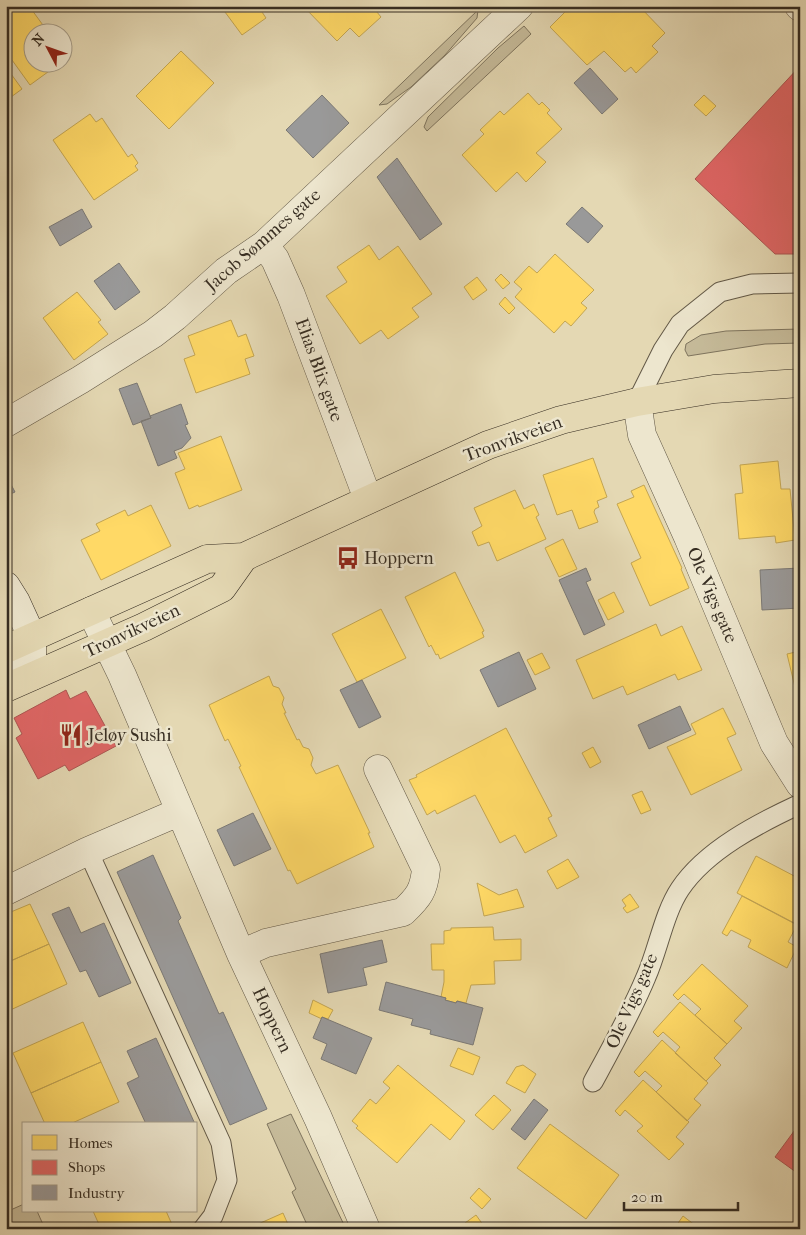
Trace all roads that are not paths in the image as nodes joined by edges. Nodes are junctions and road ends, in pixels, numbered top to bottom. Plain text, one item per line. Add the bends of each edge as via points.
1 (519, 6) edge
2 (264, 245) junction
3 (800, 283) edge
4 (800, 383) edge
5 (637, 402) junction
6 (6, 423) edge
7 (368, 499) junction
8 (244, 557) junction
9 (6, 586) edge
10 (90, 611) junction
11 (32, 637) junction
12 (108, 643) junction
13 (6, 649) edge
14 (6, 663) edge
15 (32, 676) junction
16 (6, 688) edge
17 (378, 769) dead end
18 (800, 784) edge
19 (800, 804) edge
20 (179, 812) junction
21 (88, 851) junction
22 (6, 891) edge
23 (241, 954) junction
24 (593, 1082) dead end
25 (203, 1229) edge
26 (366, 1229) edge

1 - 2 street, Jacob Sømmes gate
2 - 6 street, Jacob Sømmes gate via 226,271 152,334
2 - 7 street, Elias Blix gate via 275,259 291,295
3 - 5 lane via 752,284 720,292 680,324
4 - 5 main road, Tronvikveien via 714,388
5 - 7 main road, Tronvikveien via 561,420 488,445
5 - 18 street, Ole Vigs gate via 642,435 774,743
7 - 8 main road, Tronvikveien
8 - 10 main road, Tronvikveien via 207,559
8 - 12 main road, Tronvikveien via 222,588
9 - 11 street
10 - 11 main road, Tronvikveien
10 - 12 street, Hoppern
11 - 13 main road, Tronvikveien
11 - 15 street
12 - 15 main road, Tronvikveien
12 - 20 street, Hoppern
14 - 15 street
15 - 16 main road, Tronvikveien
17 - 23 street via 426,869 418,898 403,912 266,943
19 - 24 lane, Ole Vigs gate via 732,840 679,890 647,975
20 - 21 street
20 - 23 street, Hoppern
21 - 22 street
21 - 25 lane via 221,1143 227,1180 213,1216
23 - 26 street, Hoppern

